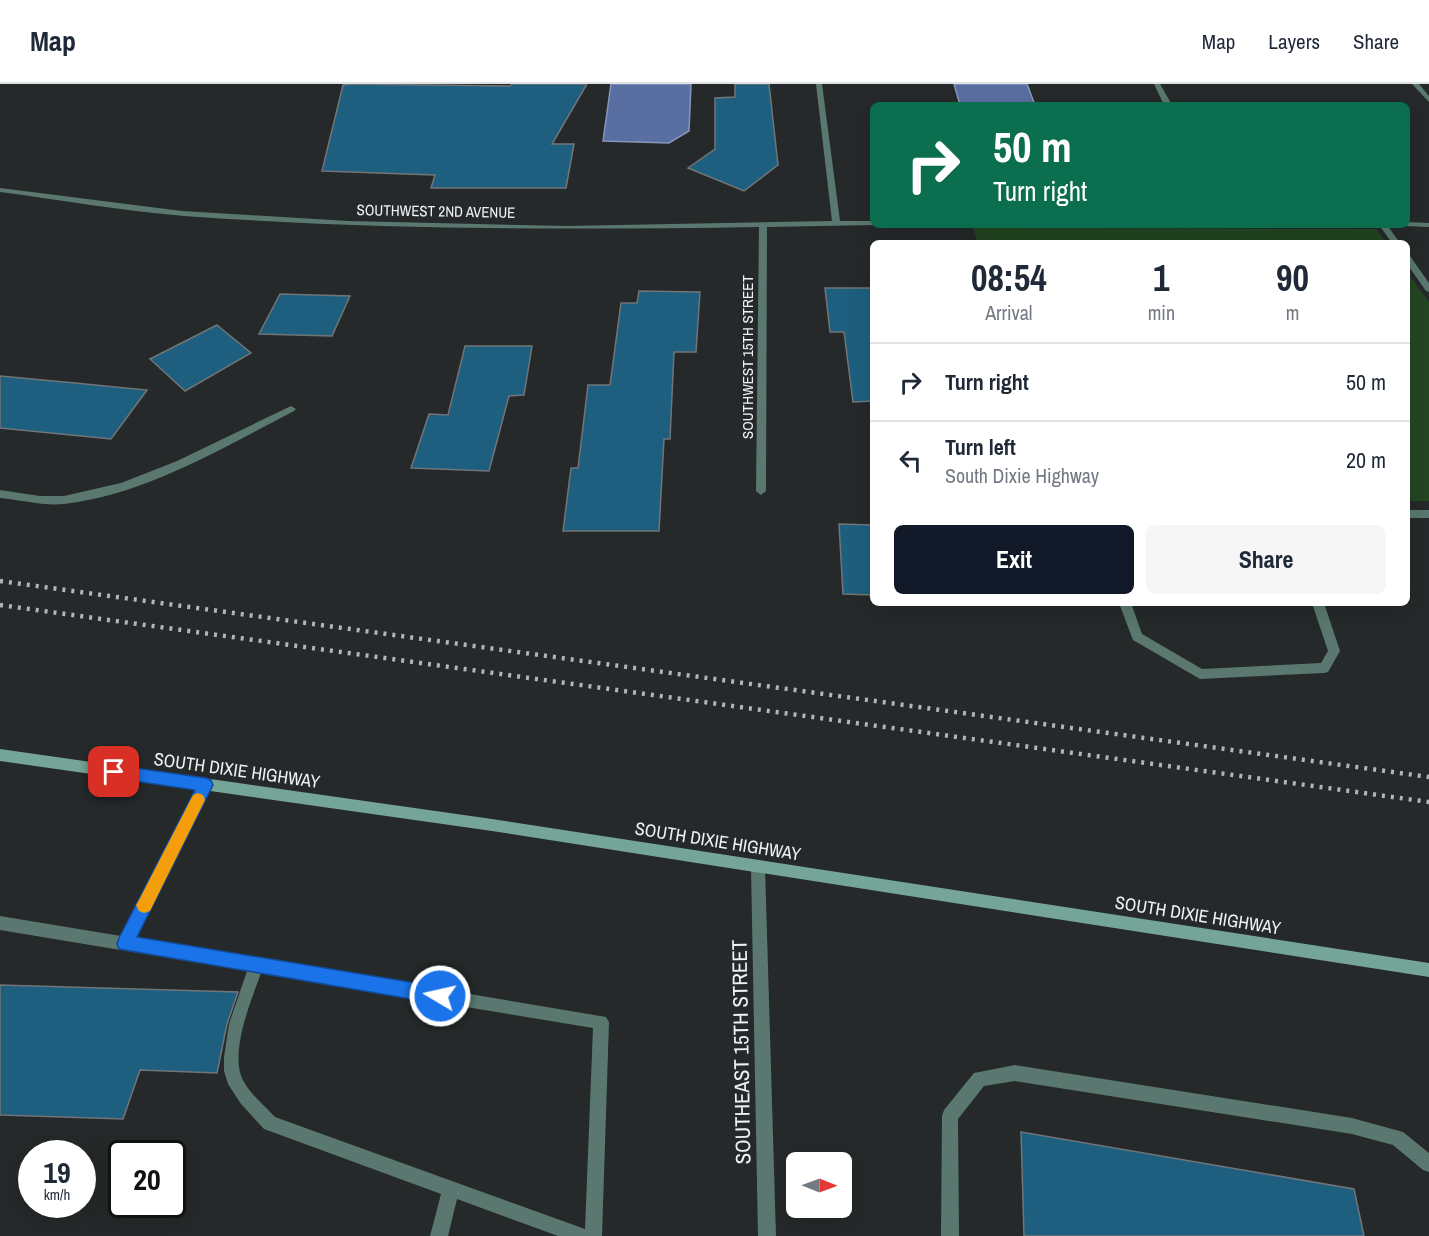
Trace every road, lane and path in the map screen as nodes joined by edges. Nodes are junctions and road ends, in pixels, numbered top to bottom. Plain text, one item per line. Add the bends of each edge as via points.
1 (819, 84) edge
2 (1157, 84) edge
3 (1415, 84) edge
4 (1429, 100) edge
5 (1166, 102) edge
6 (0, 190) edge
7 (836, 223) junction
8 (870, 223) edge
9 (763, 224) junction
10 (1410, 224) edge
11 (1429, 225) edge
12 (1410, 262) edge
13 (1429, 289) edge
14 (291, 409) dead end
15 (761, 491) dead end
16 (0, 494) edge
17 (1410, 514) edge
18 (1429, 514) edge
19 (1126, 606) edge
20 (1319, 606) edge
21 (0, 755) edge
22 (206, 785) junction
23 (758, 867) junction
24 (0, 923) edge
25 (125, 944) junction
26 (256, 965) junction
27 (1429, 970) edge
28 (1429, 1164) edge
29 (451, 1189) junction
30 (439, 1236) edge
31 (581, 1236) edge
32 (593, 1236) edge
33 (767, 1236) edge
34 (950, 1236) edge

1 - 7 street
2 - 5 street
3 - 4 street
6 - 9 street, SOUTHWEST 2ND AVENUE via 182,213 348,223 566,228
7 - 8 street, SOUTHWEST 2ND AVENUE
7 - 9 street, SOUTHWEST 2ND AVENUE
9 - 15 street, SOUTHWEST 15TH STREET
10 - 11 street
12 - 13 street
14 - 16 street via 121,489 62,500
17 - 18 street
19 - 20 street via 1137,638 1200,674 1324,668 1334,651
21 - 22 main road, SOUTH DIXIE HIGHWAY
22 - 23 main road, SOUTH DIXIE HIGHWAY
22 - 25 street
23 - 27 main road, SOUTH DIXIE HIGHWAY
23 - 33 street, SOUTHEAST 15TH STREET
24 - 25 street
25 - 26 street
26 - 29 street via 231,1060 236,1084 270,1123
26 - 32 street via 602,1022
28 - 34 street via 1397,1138 1352,1126 1015,1073 980,1079 950,1116
29 - 30 street
29 - 31 street

